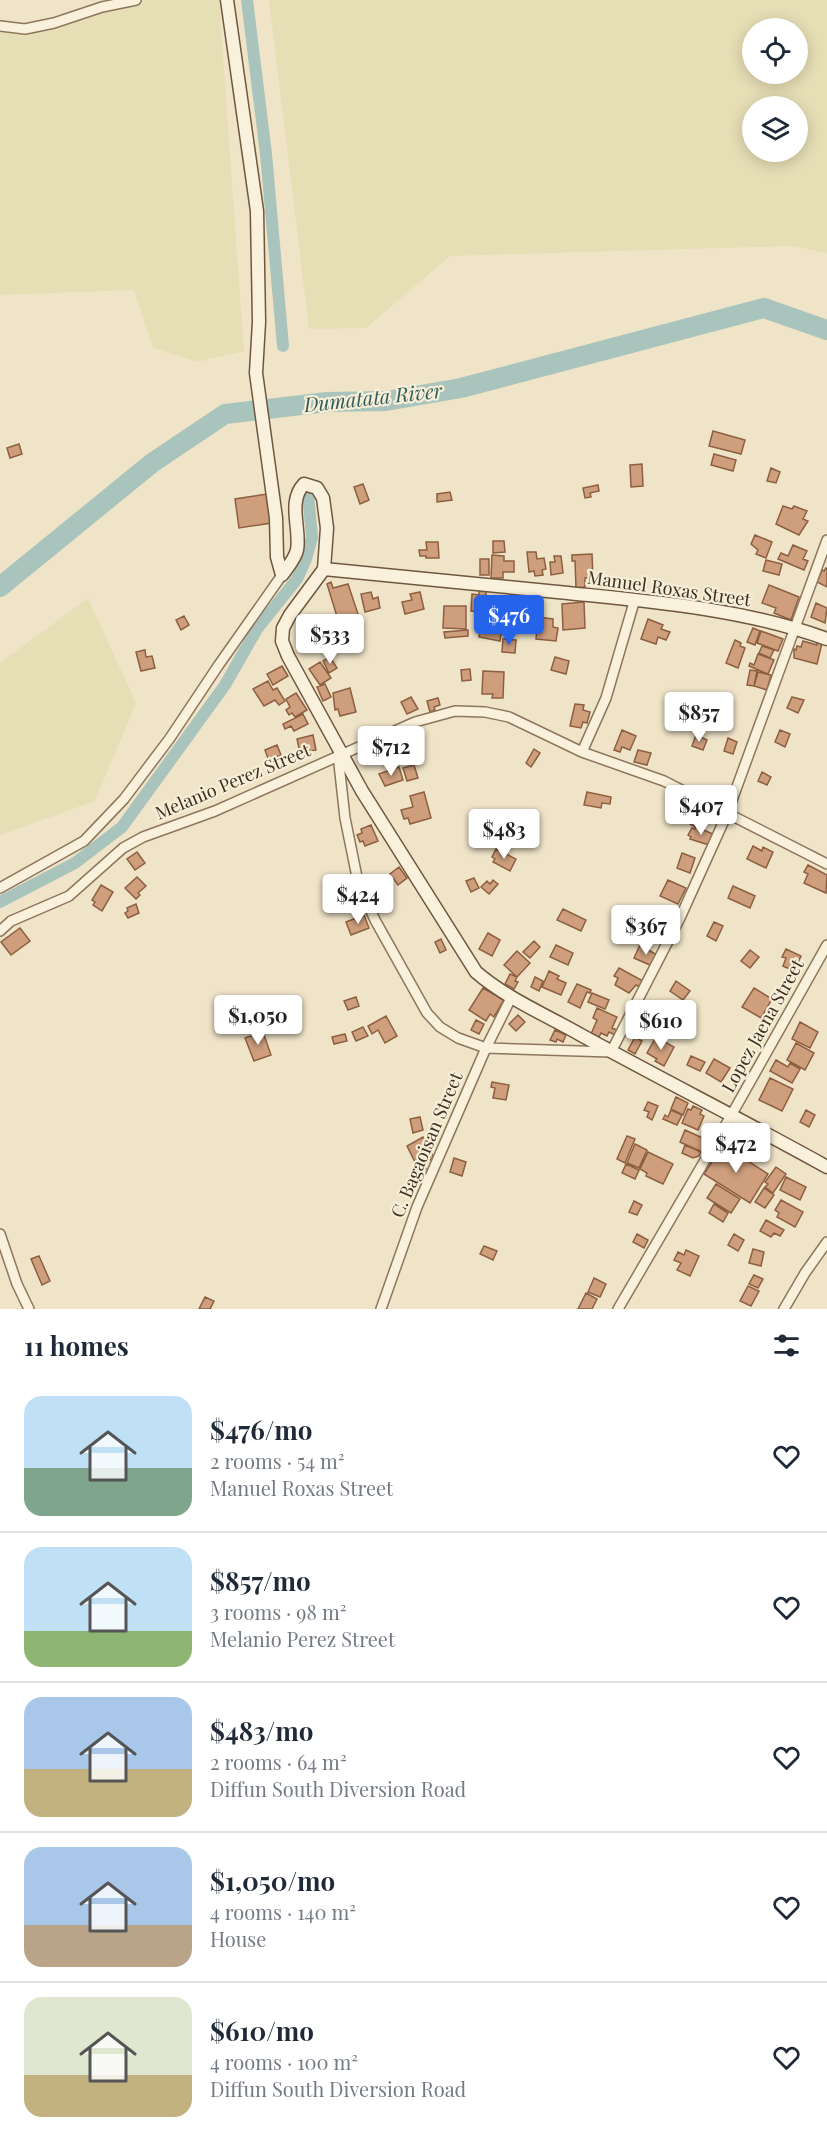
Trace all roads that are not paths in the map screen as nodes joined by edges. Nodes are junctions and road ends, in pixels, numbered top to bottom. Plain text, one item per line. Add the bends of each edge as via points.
1 (136, 0) edge
2 (227, 0) edge
3 (0, 26) edge
4 (827, 540) edge
5 (324, 569) junction
6 (282, 575) junction
7 (635, 599) junction
8 (795, 627) junction
9 (827, 639) edge
10 (582, 752) junction
11 (340, 754) junction
12 (727, 813) junction
13 (827, 864) edge
14 (0, 888) edge
15 (0, 931) edge
16 (827, 945) edge
17 (512, 996) junction
18 (486, 1048) junction
19 (611, 1052) junction
20 (732, 1114) junction
21 (827, 1167) edge
22 (0, 1234) edge
23 (827, 1242) edge
24 (29, 1309) edge
25 (381, 1309) edge
26 (618, 1309) edge
27 (784, 1309) edge

1 - 3 street via 25,29
2 - 6 street via 257,211 256,373
4 - 8 street
5 - 6 street via 327,528 323,498 317,488 304,484 295,505 297,551
5 - 7 street, Manuel Roxas Street
5 - 11 street via 290,615 282,641
6 - 14 street via 124,799 84,842
7 - 8 street, Manuel Roxas Street via 717,610
7 - 10 street via 606,698
8 - 9 street, Manuel Roxas Street
8 - 12 street
10 - 11 street, Melanio Perez Street via 509,717 455,711 415,722
10 - 12 street, Melanio Perez Street via 664,781
11 - 15 street, Melanio Perez Street via 123,848 69,896 11,921
11 - 17 street via 466,959 486,981
11 - 18 street via 350,845 358,882 375,920 427,1013 458,1038
12 - 13 street, Melanio Perez Street
12 - 19 street via 680,918
16 - 20 street, Lopez Jaena Street
17 - 18 street, C. Bagaoisan Street
17 - 19 street
18 - 19 street
18 - 25 street, C. Bagaoisan Street via 417,1207
19 - 20 street
20 - 21 street
20 - 26 street, Lopez Jaena Street
22 - 24 street
23 - 27 street

